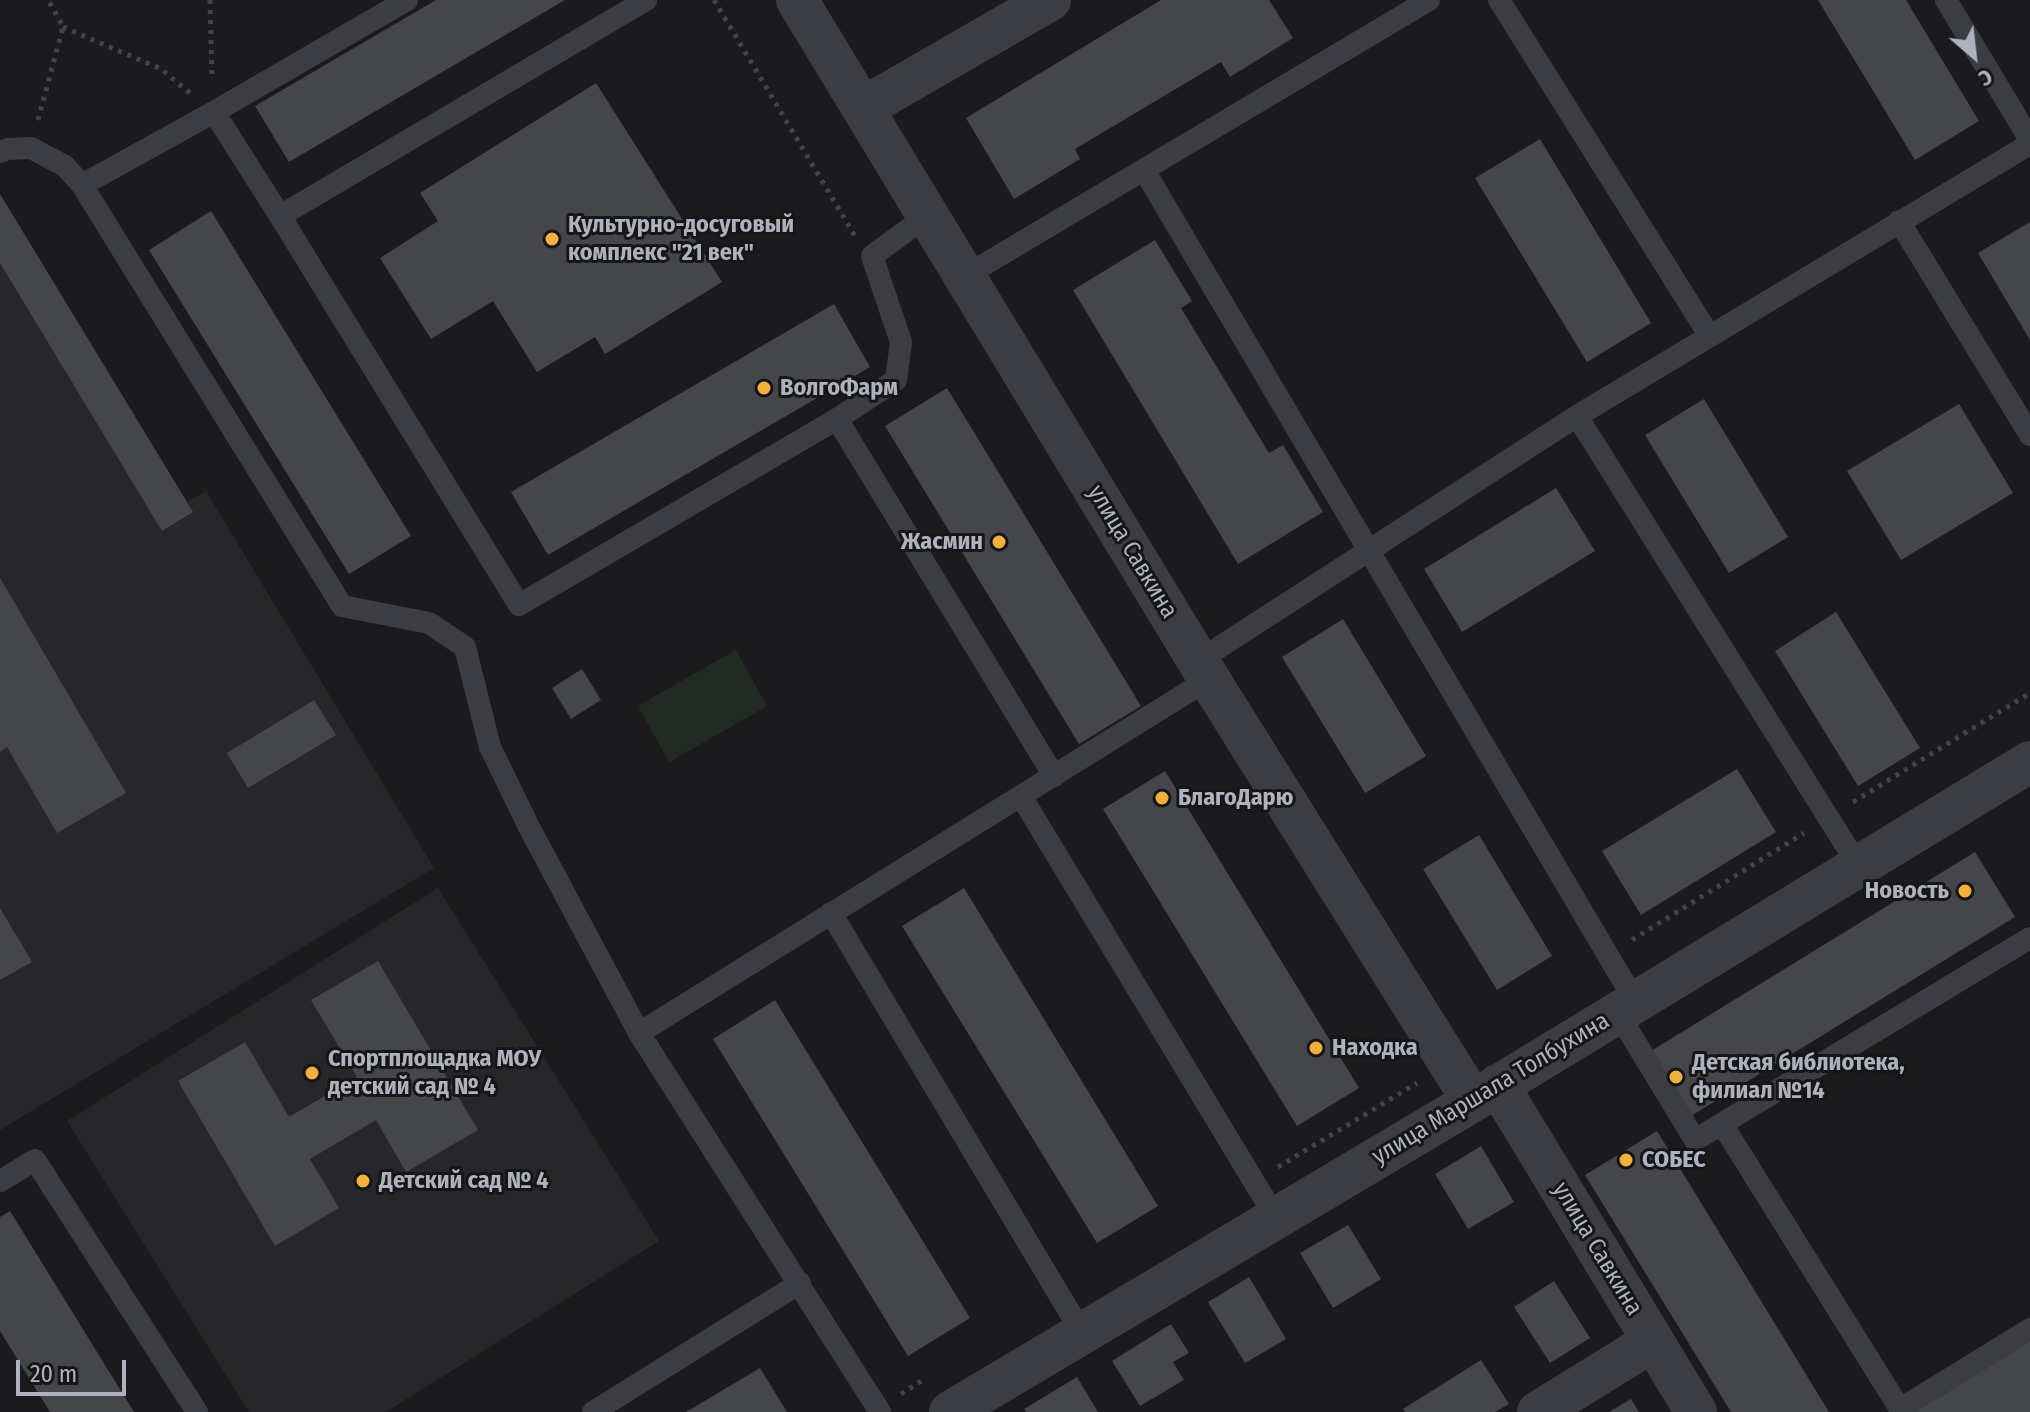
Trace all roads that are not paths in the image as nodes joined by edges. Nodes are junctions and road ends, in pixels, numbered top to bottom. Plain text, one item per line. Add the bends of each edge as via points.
1 (407, 0) edge
2 (646, 0) edge
3 (797, 0) edge
4 (1429, 0) edge
5 (1499, 0) edge
6 (1946, 0) edge
7 (1043, 2) edge
8 (863, 108) junction
9 (214, 112) junction
10 (2030, 142) edge
11 (0, 152) edge
12 (1144, 170) junction
13 (82, 185) junction
14 (928, 215) junction
15 (280, 216) junction
16 (1899, 221) junction
17 (965, 276) junction
18 (1709, 335) junction
19 (1577, 416) junction
20 (837, 419) junction
21 (2030, 435) edge
22 (1368, 553) junction
23 (1204, 670) junction
24 (2030, 762) edge
25 (1054, 776) junction
26 (1021, 796) junction
27 (1858, 865) junction
28 (831, 913) junction
29 (2030, 938) edge
30 (1626, 1007) junction
31 (639, 1033) junction
32 (1486, 1093) junction
33 (1722, 1124) junction
34 (0, 1181) edge
35 (1276, 1218) junction
36 (800, 1283) junction
37 (2030, 1329) edge
38 (1082, 1333) junction
39 (1653, 1341) junction
40 (197, 1412) edge
41 (593, 1412) edge
42 (880, 1412) edge
43 (950, 1412) edge
44 (1538, 1412) edge
45 (1696, 1412) edge

1 - 9 lane
2 - 15 lane
3 - 8 street, улица Савкина
4 - 12 lane
5 - 18 lane
6 - 10 lane
7 - 8 street
8 - 14 street, улица Савкина
9 - 13 lane
9 - 15 lane
10 - 16 lane
11 - 13 lane via 31,148 65,166
12 - 17 lane
12 - 22 lane
13 - 31 lane via 342,606 429,623 465,647 490,747
14 - 17 street, улица Савкина
14 - 20 lane via 872,256 901,342 896,380
15 - 20 lane via 519,605
16 - 18 lane
16 - 21 lane
17 - 23 street, улица Савкина
18 - 19 lane
19 - 22 lane
19 - 27 lane
20 - 25 lane
22 - 23 lane
22 - 30 lane
23 - 25 lane
23 - 32 street, улица Савкина
24 - 27 street, улица Маршала Толбухина
25 - 26 lane
26 - 28 lane
26 - 35 lane
27 - 30 street, улица Маршала Толбухина
28 - 31 lane
28 - 38 lane
29 - 33 lane
30 - 32 street, улица Маршала Толбухина
30 - 33 lane via 1695,1140
31 - 36 lane
32 - 35 street, улица Маршала Толбухина
32 - 39 street, улица Савкина
33 - 37 lane via 1900,1409
34 - 40 lane via 35,1160
35 - 38 street, улица Маршала Толбухина
36 - 41 lane
36 - 42 lane
38 - 43 street, улица Маршала Толбухина
39 - 44 street
39 - 45 street, улица Савкина

